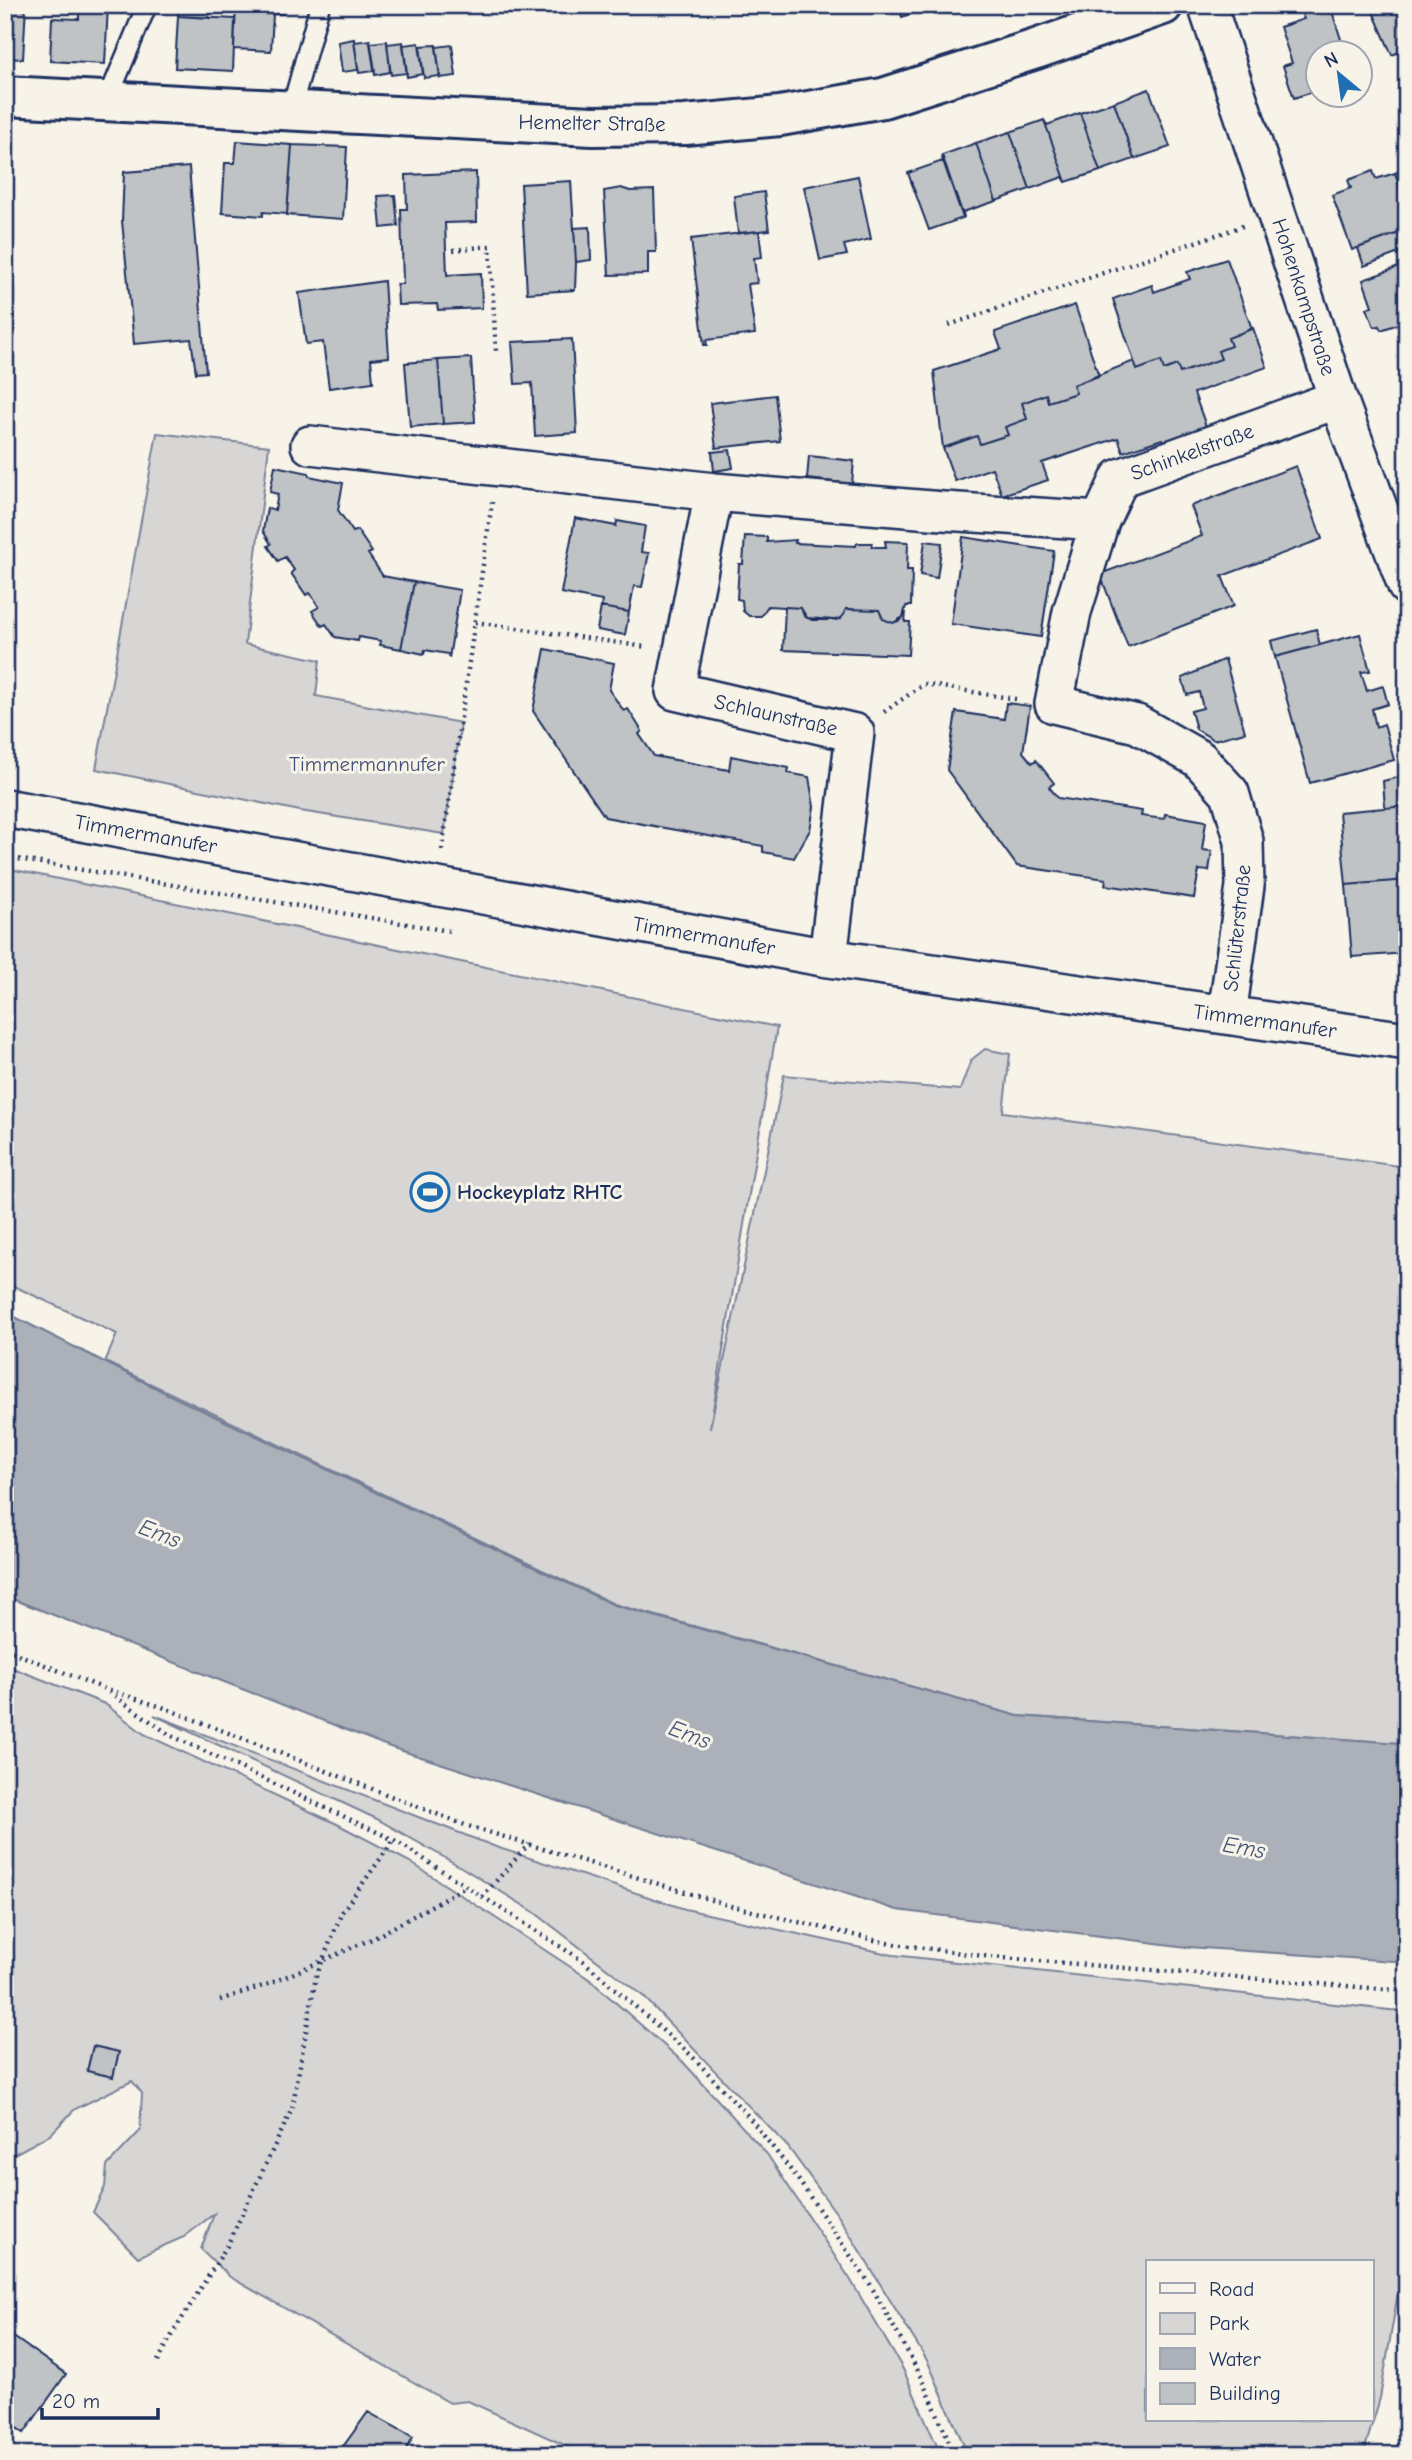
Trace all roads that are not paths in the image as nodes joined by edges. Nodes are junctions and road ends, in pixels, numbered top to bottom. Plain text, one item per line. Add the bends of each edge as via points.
1 (147, 5) edge
2 (320, 5) edge
3 (1163, 5) edge
4 (1207, 5) edge
5 (5, 96) edge
6 (107, 101) junction
7 (290, 110) junction
8 (1338, 399) junction
9 (310, 444) dead end
10 (714, 492) junction
11 (1100, 521) junction
12 (1407, 586) edge
13 (1054, 705) joint
14 (5, 808) edge
15 (828, 958) junction
16 (1227, 1015) junction
17 (1407, 1041) edge

1 - 6 lane
2 - 7 lane
3 - 7 main road, Hemelter Straße via 883,98 780,117 593,126
4 - 8 street, Hohenkampstraße
5 - 6 main road, Hemelter Straße
6 - 7 main road, Hemelter Straße
8 - 11 street, Schinkelstraße via 1120,478
8 - 12 street, Hohenkampstraße
9 - 10 street
10 - 11 street
10 - 15 street, Schlaunstraße via 675,691 855,733
11 - 13 street, Schinkelstraße via 1072,612
13 - 16 street, Schlüterstraße via 1137,724 1199,759 1230,793 1244,841 1245,886
14 - 15 street, Timmermanufer
15 - 16 street, Timmermanufer
16 - 17 street, Timmermanufer

